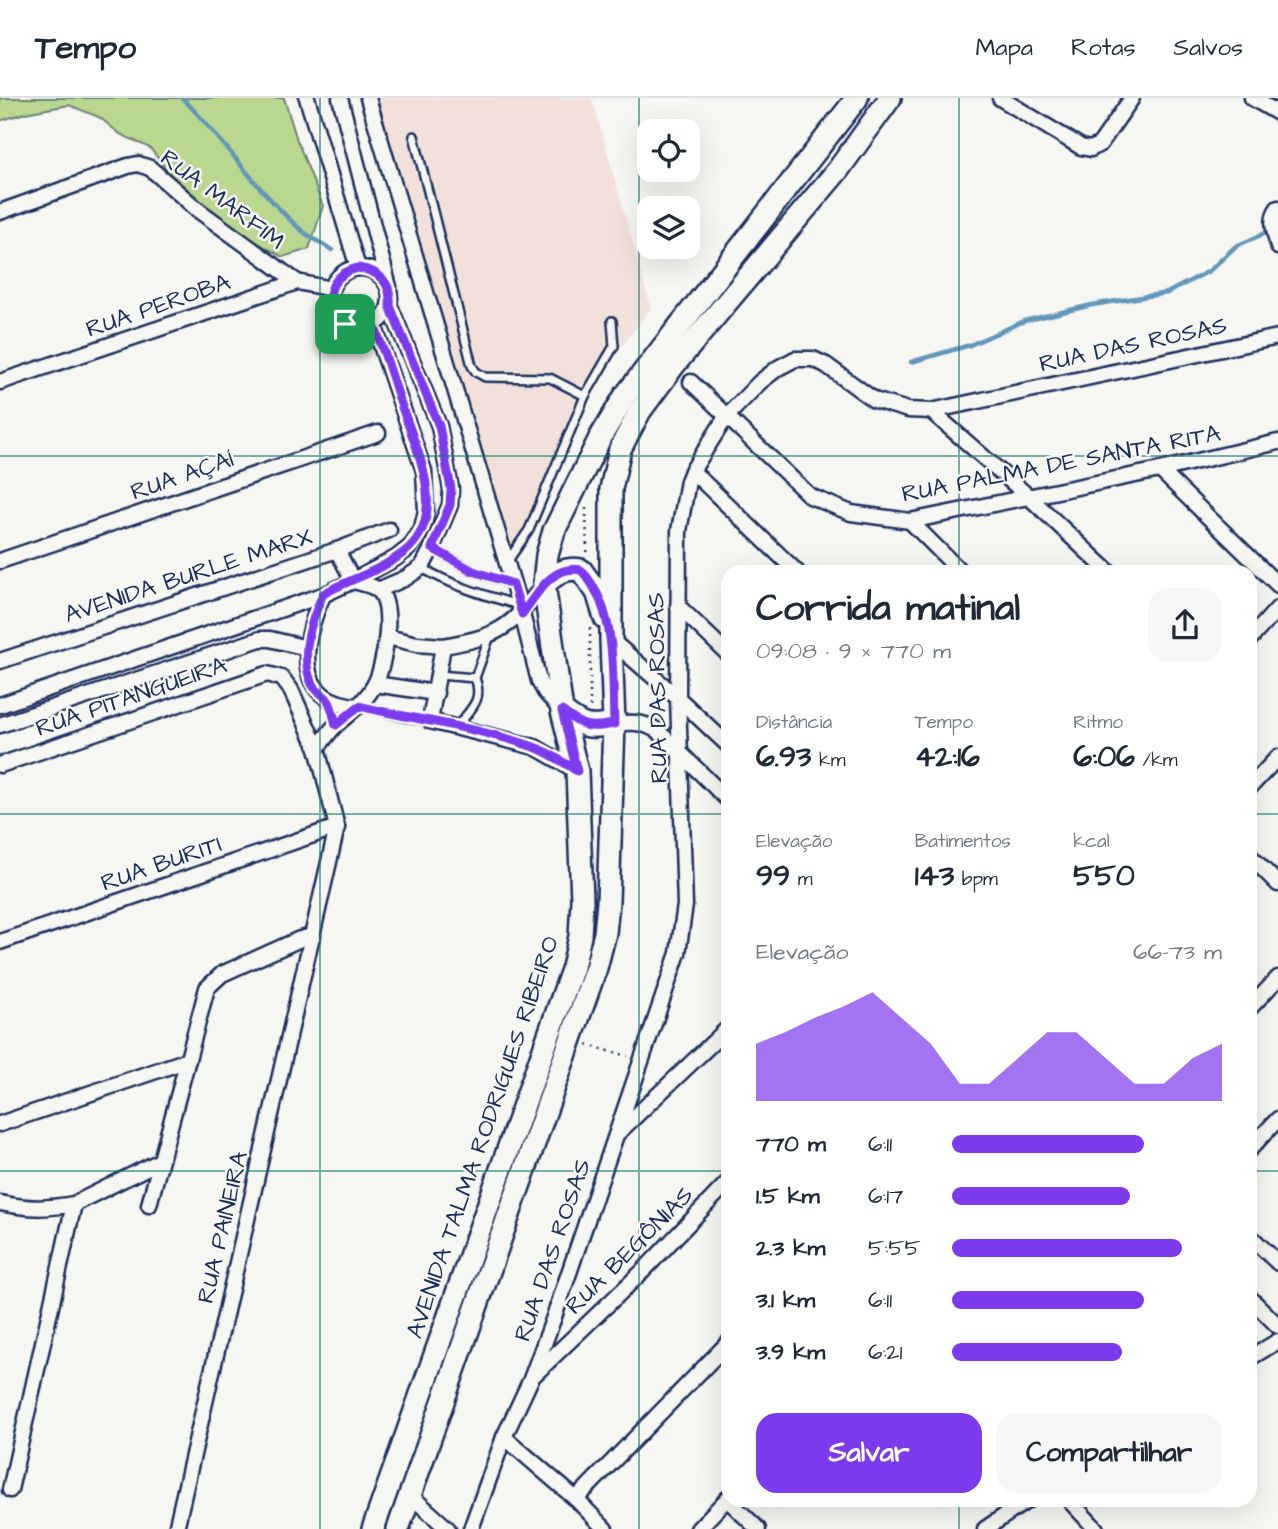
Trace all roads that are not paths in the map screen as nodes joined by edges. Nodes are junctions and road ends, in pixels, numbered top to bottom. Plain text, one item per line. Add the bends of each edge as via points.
1 (307, 98) edge
2 (340, 98) edge
3 (368, 98) edge
4 (858, 98) edge
5 (890, 98) edge
6 (1000, 98) edge
7 (1132, 98) edge
8 (1252, 98) edge
9 (1278, 113) edge
10 (414, 136) dead end
11 (1278, 208) edge
12 (0, 212) edge
13 (1276, 235) edge
14 (358, 268) junction
15 (297, 282) junction
16 (389, 287) junction
17 (331, 289) junction
18 (390, 306) junction
19 (612, 321) dead end
20 (374, 326) junction
21 (1278, 337) edge
22 (0, 382) edge
23 (691, 382) dead end
24 (585, 396) junction
25 (931, 411) junction
26 (726, 417) junction
27 (378, 433) dead end
28 (1278, 442) edge
29 (1160, 470) junction
30 (692, 471) junction
31 (1029, 497) junction
32 (910, 521) junction
33 (389, 530) dead end
34 (432, 548) junction
35 (337, 551) junction
36 (0, 561) edge
37 (507, 562) junction
38 (790, 565) edge
39 (954, 565) edge
40 (1102, 565) edge
41 (422, 567) junction
42 (353, 581) junction
43 (513, 584) junction
44 (544, 584) junction
45 (1278, 585) edge
46 (378, 590) junction
47 (323, 594) junction
48 (678, 606) junction
49 (1278, 608) edge
50 (521, 610) junction
51 (1257, 631) edge
52 (490, 636) junction
53 (387, 637) junction
54 (611, 640) junction
55 (443, 646) junction
56 (721, 647) edge
57 (307, 648) junction
58 (0, 661) edge
59 (439, 675) junction
60 (475, 678) junction
61 (375, 684) junction
62 (436, 693) junction
63 (678, 698) junction
64 (328, 700) junction
65 (0, 705) edge
66 (359, 706) junction
67 (562, 711) junction
68 (430, 721) junction
69 (614, 724) junction
70 (0, 725) edge
71 (336, 725) junction
72 (457, 727) junction
73 (721, 739) edge
74 (317, 748) junction
75 (681, 754) junction
76 (1278, 757) edge
77 (0, 765) edge
78 (577, 771) junction
79 (1257, 780) edge
80 (721, 793) edge
81 (337, 827) junction
82 (1257, 865) edge
83 (1278, 884) edge
84 (313, 936) junction
85 (0, 942) edge
86 (1278, 978) edge
87 (1257, 1000) edge
88 (721, 1035) edge
89 (188, 1060) junction
90 (1278, 1119) edge
91 (0, 1124) edge
92 (616, 1136) junction
93 (1257, 1142) edge
94 (160, 1161) junction
95 (721, 1189) edge
96 (0, 1203) edge
97 (74, 1204) junction
98 (149, 1205) dead end
99 (1257, 1242) edge
100 (1277, 1259) edge
101 (1257, 1305) edge
102 (1278, 1326) edge
103 (1278, 1341) edge
104 (721, 1350) edge
105 (1257, 1354) edge
106 (531, 1378) junction
107 (504, 1437) junction
108 (10, 1490) dead end
109 (410, 1494) junction
110 (576, 1499) junction
111 (721, 1504) edge
112 (736, 1507) edge
113 (1018, 1507) edge
114 (1076, 1507) edge
115 (176, 1529) edge
116 (373, 1529) edge
117 (398, 1529) edge
118 (448, 1529) edge
119 (471, 1529) edge
120 (605, 1529) edge
121 (698, 1529) edge
122 (758, 1529) edge
123 (985, 1529) edge
124 (1096, 1529) edge

1 - 14 street
2 - 16 street
3 - 37 street
4 - 44 main road, AVENIDA TALMA RODRIGUES RIBEIRO via 625,396 554,531
5 - 54 main road, AVENIDA TALMA RODRIGUES RIBEIRO via 838,170 674,365 640,411 620,449 611,489
6 - 7 street via 1091,149 1100,144
8 - 9 street
10 - 24 lane via 472,366 485,377 550,377
11 - 13 street
12 - 15 street, RUA MARFIM via 138,164 150,168 216,225
14 - 16 street via 382,276
14 - 17 street via 342,274
15 - 17 street
15 - 22 street, RUA PEROBA
16 - 18 street
17 - 20 street via 337,318 354,328
18 - 20 street
18 - 34 street via 439,426 451,489 450,505
19 - 24 lane via 614,346
20 - 42 street via 424,471 426,510 410,547
21 - 25 street, RUA DAS ROSAS
23 - 26 street, RUA PALMA DE SANTA RITA
24 - 37 lane via 529,530
25 - 26 street, RUA DAS ROSAS via 874,400 826,365 795,359 760,382
25 - 31 street
26 - 30 street, RUA DAS ROSAS
26 - 32 street, RUA PALMA DE SANTA RITA via 810,496 851,513
27 - 36 street, RUA AÇAÍ
28 - 29 street, RUA PALMA DE SANTA RITA
29 - 31 street, RUA PALMA DE SANTA RITA
29 - 45 street
30 - 38 street
30 - 48 street, RUA DAS ROSAS via 679,531
31 - 32 street, RUA PALMA DE SANTA RITA
31 - 40 street
32 - 39 street
33 - 35 street, AVENIDA BURLE MARX
34 - 41 street
34 - 43 lane via 473,571
35 - 42 street
35 - 58 street, AVENIDA BURLE MARX
37 - 43 street
41 - 46 street
41 - 50 lane via 443,580
42 - 46 street
42 - 47 street
43 - 50 street
44 - 50 street
44 - 54 main road via 560,571 581,570 597,592
44 - 67 main road, AVENIDA TALMA RODRIGUES RIBEIRO
46 - 53 street via 384,599
47 - 57 street
47 - 65 street
48 - 56 street
48 - 63 street, RUA DAS ROSAS
49 - 51 street
50 - 52 street
50 - 67 street via 540,681
52 - 55 street
52 - 60 lane
53 - 55 street
53 - 61 street
54 - 63 street
54 - 69 main road, AVENIDA TALMA RODRIGUES RIBEIRO
55 - 59 street
57 - 64 street via 311,681
57 - 70 street via 260,639
59 - 60 lane
59 - 62 street
60 - 72 lane via 478,696
61 - 62 street
61 - 66 street
62 - 68 street
63 - 73 street
63 - 75 street, RUA DAS ROSAS
64 - 66 street
64 - 71 street
66 - 68 lane
66 - 71 street
67 - 69 main road via 589,728
67 - 78 main road, AVENIDA TALMA RODRIGUES RIBEIRO
68 - 72 street
69 - 75 street via 647,724
69 - 109 main road, AVENIDA TALMA RODRIGUES RIBEIRO via 608,902 596,968
71 - 74 street
72 - 78 street via 535,747
74 - 77 street, RUA PITANGUEIRA via 291,690 282,678 267,674
74 - 81 street
75 - 80 street
75 - 92 street, RUA DAS ROSAS via 685,905 678,953
76 - 79 street
78 - 116 main road, AVENIDA TALMA RODRIGUES RIBEIRO via 582,900 573,967
81 - 84 street, RUA PAINEIRA
81 - 85 street, RUA BURITI
82 - 83 street
84 - 89 street via 222,974 207,988
84 - 115 street, RUA PAINEIRA
86 - 87 street
88 - 92 street
89 - 91 street
89 - 94 street
90 - 93 street
92 - 106 street, RUA DAS ROSAS
94 - 97 street
94 - 98 street
95 - 106 street, RUA BEGÔNIAS
96 - 97 street via 30,1209
97 - 108 street
99 - 100 street
101 - 102 street
103 - 105 street
104 - 110 street
106 - 107 street, RUA DAS ROSAS
107 - 110 street
107 - 119 street, RUA DAS ROSAS
109 - 117 main road, AVENIDA TALMA RODRIGUES RIBEIRO
109 - 118 street
110 - 120 street
111 - 121 street
112 - 122 street
113 - 123 street
114 - 124 street

